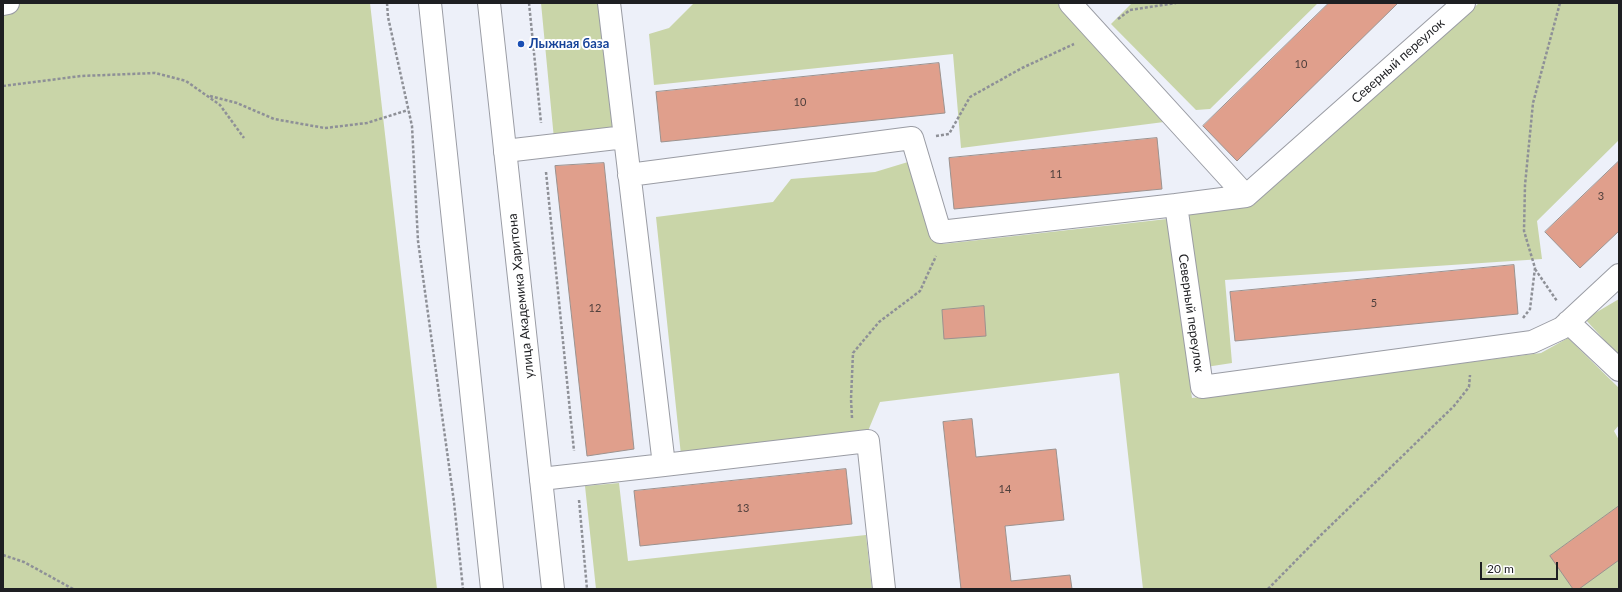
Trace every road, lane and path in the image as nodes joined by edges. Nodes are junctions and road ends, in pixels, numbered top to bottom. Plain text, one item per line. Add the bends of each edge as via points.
1 (8, 3) edge
2 (387, 3) edge
3 (430, 3) edge
4 (489, 3) edge
5 (529, 3) edge
6 (609, 3) edge
7 (1070, 3) edge
8 (1176, 3) edge
9 (1464, 3) edge
10 (1560, 3) edge
11 (3, 4) edge
12 (1098, 34) junction
13 (3, 86) edge
14 (207, 96) junction
15 (408, 110) junction
16 (625, 137) junction
17 (244, 138) dead end
18 (912, 138) junction
19 (543, 146) junction
20 (505, 151) junction
21 (629, 175) junction
22 (1246, 196) junction
23 (1176, 205) junction
24 (940, 232) junction
25 (1535, 268) junction
26 (1619, 275) edge
27 (1568, 322) junction
28 (1503, 346) junction
29 (1472, 350) junction
30 (1619, 370) edge
31 (854, 443) junction
32 (664, 465) junction
33 (576, 475) junction
34 (541, 479) junction
35 (3, 555) edge
36 (73, 589) edge
37 (463, 589) edge
38 (492, 589) edge
39 (553, 589) edge
40 (587, 589) edge
41 (884, 589) edge
42 (1268, 589) edge

1 - 11 main road
2 - 15 path
3 - 38 main road
4 - 20 main road, улица Академика Харитона
5 - 19 path
6 - 16 main road
7 - 12 main road
8 - 12 path via 1130,10
9 - 22 main road, Северный переулок
10 - 25 path via 1533,103 1525,185 1524,231
12 - 18 path via 1022,68 970,97 949,134
12 - 22 main road
13 - 14 path via 81,76 155,73 186,81
14 - 15 path via 237,104 274,119 325,128 367,123
14 - 17 path via 220,105
15 - 37 path via 412,126 418,241 454,502
16 - 19 main road
16 - 21 main road
18 - 21 main road
18 - 24 main road
19 - 20 main road
19 - 33 path
20 - 34 main road, улица Академика Харитона
21 - 32 main road
22 - 23 main road
23 - 24 main road
23 - 29 main road, Северный переулок via 1202,387
24 - 31 path via 936,260 920,291 879,322 853,353 851,399
25 - 27 path via 1554,295
25 - 28 path via 1530,309
26 - 27 main road, Северный переулок
27 - 28 main road, Северный переулок via 1562,328 1532,342
27 - 30 main road
28 - 29 main road, Северный переулок
29 - 42 path via 1469,387 1454,406
31 - 32 main road
31 - 41 main road via 868,441
32 - 33 main road
33 - 34 main road
33 - 40 path
34 - 39 main road, улица Академика Харитона
35 - 36 path via 24,562

